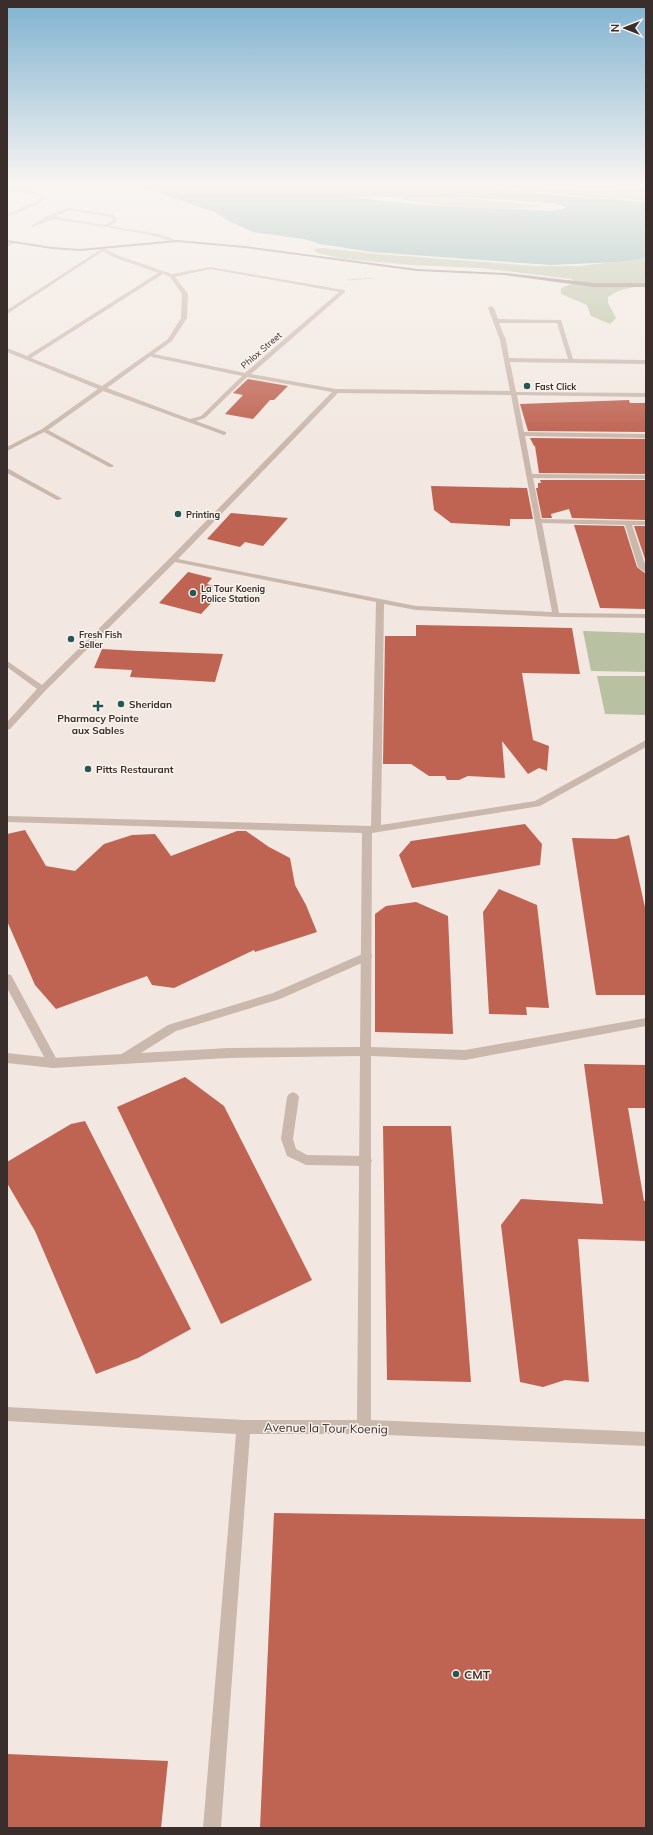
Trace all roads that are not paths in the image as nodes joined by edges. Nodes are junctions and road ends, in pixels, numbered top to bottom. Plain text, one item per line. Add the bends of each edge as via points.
1 (73, 270) edge
2 (156, 270) edge
3 (202, 270) edge
4 (219, 270) edge
5 (414, 270) edge
6 (163, 272) junction
7 (172, 276) junction
8 (646, 285) edge
9 (491, 308) dead end
10 (7, 312) edge
11 (496, 321) junction
12 (7, 350) edge
13 (152, 355) junction
14 (27, 358) junction
15 (507, 360) junction
16 (571, 361) junction
17 (646, 362) edge
18 (246, 375) junction
19 (103, 387) junction
20 (336, 391) junction
21 (513, 394) junction
22 (646, 395) edge
23 (190, 421) junction
24 (44, 430) junction
25 (224, 433) dead end
26 (521, 434) junction
27 (646, 436) edge
28 (7, 449) edge
29 (111, 466) dead end
30 (7, 470) edge
31 (529, 476) junction
32 (646, 477) edge
33 (59, 499) dead end
34 (538, 521) junction
35 (628, 523) junction
36 (646, 523) edge
37 (173, 560) junction
38 (646, 571) edge
39 (380, 601) junction
40 (556, 615) junction
41 (646, 616) edge
42 (7, 663) edge
43 (42, 689) junction
44 (7, 727) edge
45 (646, 743) edge
46 (7, 818) edge
47 (371, 829) junction
48 (366, 956) junction
49 (7, 978) edge
50 (646, 1022) edge
51 (366, 1051) junction
52 (7, 1058) edge
53 (124, 1058) junction
54 (53, 1063) junction
55 (293, 1097) dead end
56 (366, 1161) junction
57 (7, 1414) edge
58 (244, 1427) junction
59 (364, 1427) junction
60 (646, 1439) edge
61 (212, 1828) edge

1 - 10 street
2 - 6 street
3 - 7 street, Phlox Street
4 - 18 street, Phlox Street via 343,291
5 - 8 main road via 505,274 593,285
6 - 7 street
6 - 14 street
7 - 13 street via 185,294 184,318 170,340
9 - 11 street
11 - 15 street via 504,340
11 - 16 street via 559,321
12 - 14 street
13 - 18 street
13 - 19 street
14 - 19 street
15 - 16 street
15 - 21 street
16 - 17 street
18 - 20 street
18 - 23 street, Phlox Street via 202,417
19 - 23 street
19 - 24 street
20 - 21 street
20 - 37 street
21 - 22 street
21 - 26 street
23 - 25 street
24 - 28 street
24 - 29 street
26 - 27 street
26 - 31 street
30 - 33 street
31 - 32 street
31 - 34 street
34 - 35 street
34 - 40 street
35 - 36 street
35 - 38 street via 642,567
37 - 39 street
37 - 43 street
39 - 40 street via 416,608
39 - 47 street
40 - 41 street
42 - 43 street
43 - 44 street
45 - 47 street via 536,804
46 - 47 street
47 - 48 street
48 - 51 street
48 - 53 street via 276,996 172,1028
49 - 54 street
50 - 51 street via 465,1055
51 - 53 street
51 - 56 street
52 - 54 street
53 - 54 street
55 - 56 street via 288,1139 292,1152 306,1160
56 - 59 street
57 - 58 street, Avenue la Tour Koenig
58 - 59 street, Avenue la Tour Koenig
58 - 61 street
59 - 60 street, Avenue la Tour Koenig

